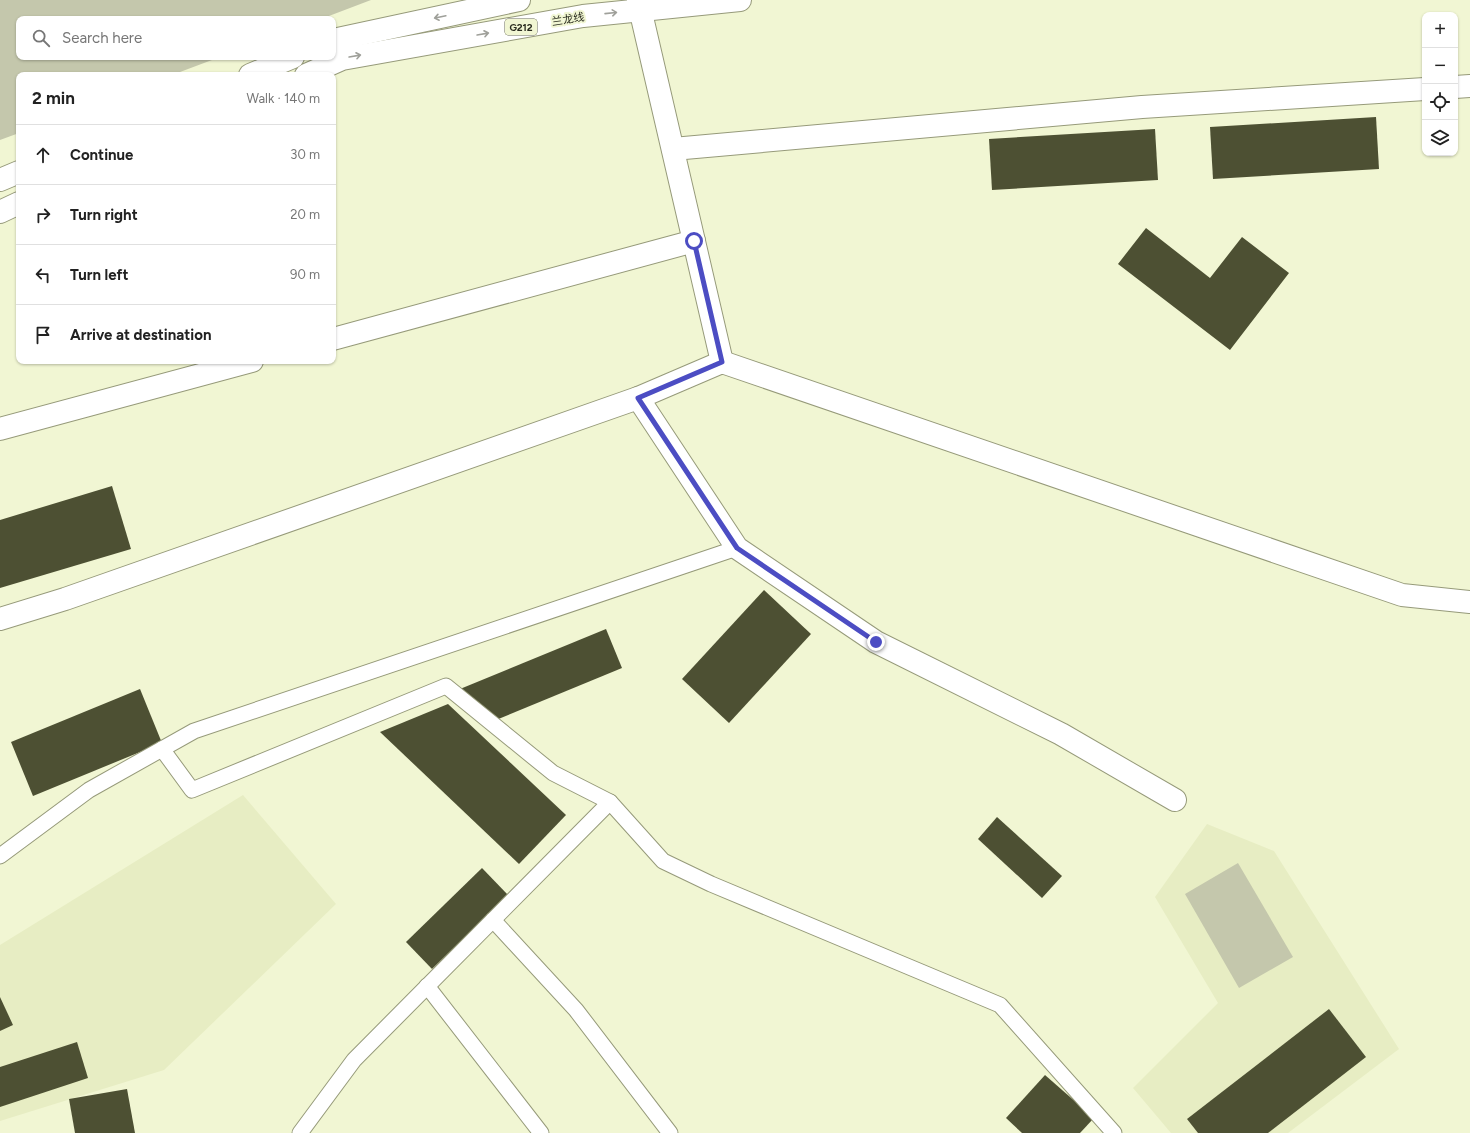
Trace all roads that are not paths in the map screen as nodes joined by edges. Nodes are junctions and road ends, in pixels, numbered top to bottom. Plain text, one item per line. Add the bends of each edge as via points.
1 (519, 0) edge
2 (740, 0) edge
3 (640, 5) edge
4 (336, 39) edge
5 (286, 60) edge
6 (257, 72) edge
7 (313, 72) edge
8 (1470, 86) edge
9 (1458, 87) edge
10 (1422, 89) edge
11 (673, 149) junction
12 (16, 173) edge
13 (0, 180) edge
14 (16, 204) edge
15 (0, 212) edge
16 (694, 241) junction
17 (336, 338) edge
18 (722, 362) junction
19 (241, 364) edge
20 (638, 398) junction
21 (0, 429) edge
22 (737, 548) junction
23 (1470, 602) edge
24 (0, 619) edge
25 (162, 749) junction
26 (1175, 800) dead end
27 (610, 802) junction
28 (0, 856) edge
29 (493, 920) junction
30 (427, 986) junction
31 (300, 1133) edge
32 (541, 1133) edge
33 (670, 1133) edge
34 (1114, 1133) edge

1 -> 4 main road, G212
2 - 3 main road, 兰龙线 / G212
7 -> 3 main road, 兰龙线 / G212 via 342,59
3 - 11 main road
5 - 6 main road
8 - 9 main road
10 - 11 main road via 1142,107
11 - 16 main road
12 - 13 main road
14 - 15 main road
16 - 17 main road
16 - 18 main road
18 - 20 main road
18 - 23 main road via 1402,594
19 - 21 main road
20 - 22 main road
20 - 24 main road via 65,599
22 - 25 lane via 194,731
22 - 26 main road via 876,642 1061,734
25 - 27 lane via 192,790 446,686 553,773
25 - 28 lane via 89,790
27 - 29 lane
27 - 34 lane via 664,861 711,884 1000,1005
29 - 30 lane
29 - 33 lane via 576,1010
30 - 31 lane via 354,1060
30 - 32 lane

